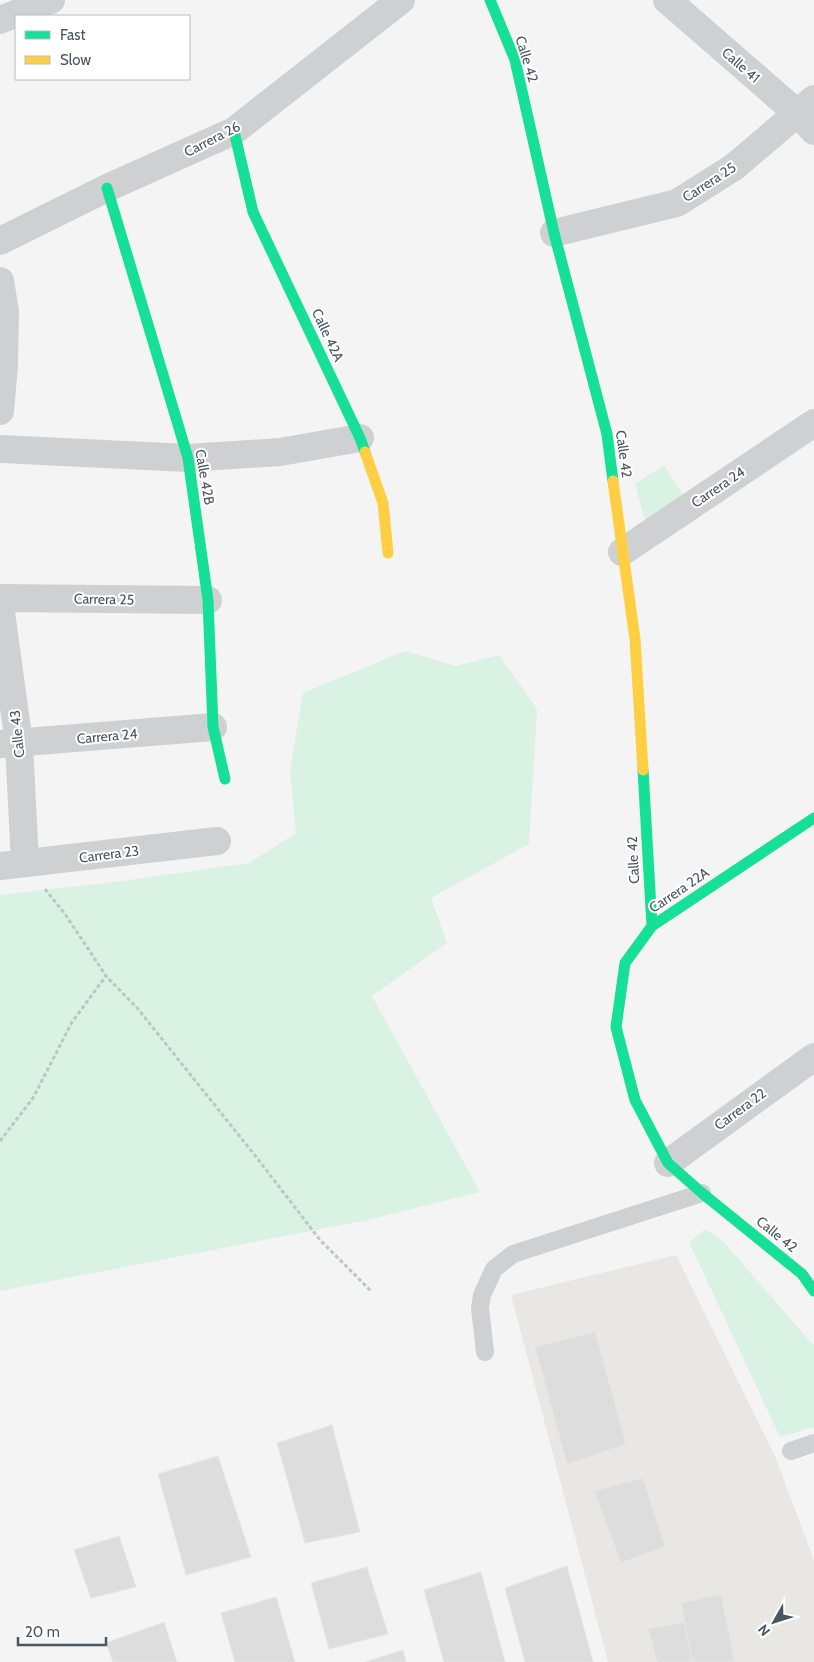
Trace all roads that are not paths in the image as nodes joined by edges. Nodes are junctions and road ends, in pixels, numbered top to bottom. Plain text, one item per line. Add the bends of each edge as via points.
1 (51, 0) edge
2 (401, 0) edge
3 (490, 0) edge
4 (667, 0) edge
5 (0, 20) edge
6 (808, 115) edge
7 (234, 131) junction
8 (107, 188) junction
9 (554, 233) junction
10 (0, 241) edge
11 (0, 281) edge
12 (0, 411) edge
13 (814, 423) edge
14 (360, 438) junction
15 (0, 449) edge
16 (188, 458) junction
17 (622, 552) junction
18 (388, 553) dead end
19 (0, 598) edge
20 (208, 600) junction
21 (0, 605) edge
22 (213, 727) junction
23 (10, 744) edge
24 (225, 779) dead end
25 (814, 818) edge
26 (217, 841) dead end
27 (12, 865) edge
28 (652, 926) junction
29 (616, 1027) joint
30 (814, 1057) edge
31 (668, 1163) junction
32 (702, 1193) junction
33 (810, 1277) edge
34 (485, 1352) dead end
35 (814, 1443) edge
36 (791, 1451) dead end

1 - 5 street
2 - 7 street, Carrera 26
3 - 9 street, Calle 42 via 515,60
4 - 6 street, Calle 41
6 - 9 street, Carrera 25 via 677,203
7 - 8 street, Carrera 26
7 - 14 street, Calle 42A via 253,212
8 - 10 street, Carrera 26
8 - 16 street, Calle 42B
9 - 17 street, Calle 42 via 607,434
11 - 12 street via 5,311
13 - 17 street, Carrera 24
14 - 16 street via 280,452
14 - 18 street, Calle 42A via 383,503
15 - 16 street
16 - 20 street, Calle 42B
17 - 28 street, Calle 42 via 635,639
19 - 20 street, Carrera 25
20 - 22 street, Calle 42B
21 - 23 street, Calle 43
22 - 23 street, Carrera 24
22 - 24 street, Calle 42B
23 - 27 street, Calle 43
25 - 28 street, Carrera 22A
26 - 27 street, Carrera 23
28 - 29 street, Carrera 22A via 625,963
29 - 31 street, Calle 42 via 635,1100
30 - 31 street, Carrera 22
31 - 32 street, Calle 42
32 - 33 street, Calle 42
32 - 34 lane via 513,1254 494,1269 482,1295 480,1308
35 - 36 lane

